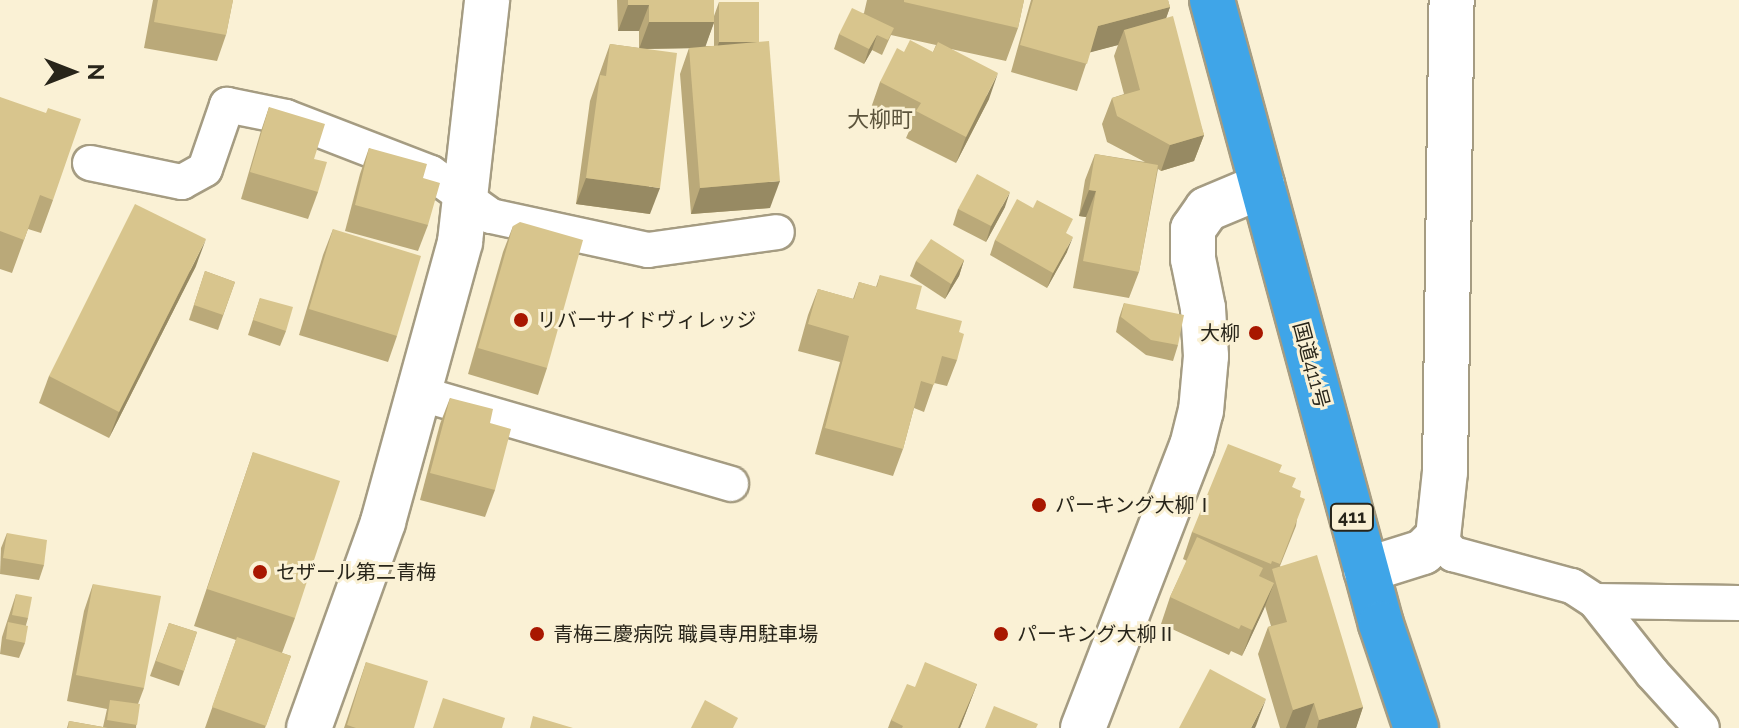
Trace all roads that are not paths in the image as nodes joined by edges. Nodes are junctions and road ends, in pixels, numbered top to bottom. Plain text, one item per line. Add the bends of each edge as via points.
1 (487, 0) edge
2 (1212, 0) edge
3 (1452, 0) edge
4 (90, 163) dead end
5 (1262, 186) junction
6 (464, 196) junction
7 (777, 232) dead end
8 (418, 393) junction
9 (731, 484) dead end
10 (1438, 537) junction
11 (1366, 570) junction
12 (1595, 601) junction
13 (1739, 603) edge
14 (309, 728) edge
15 (1083, 728) edge
16 (1416, 728) edge
17 (1702, 728) edge

1 - 6 street
2 - 5 highway, 国道411号 / 411
3 - 10 street via 1445,472
4 - 6 lane via 182,182 205,169 227,105 286,117 431,173
5 - 11 highway, 国道411号 / 411
5 - 15 street via 1207,209 1193,229 1206,356 1201,411
6 - 7 lane via 491,216 648,250
6 - 8 street via 460,242
8 - 9 lane
8 - 14 street via 383,522
10 - 11 street via 1423,552
10 - 12 lane via 1453,554 1572,586
11 - 16 highway, 国道411号 / 411
12 - 13 lane
12 - 17 lane

